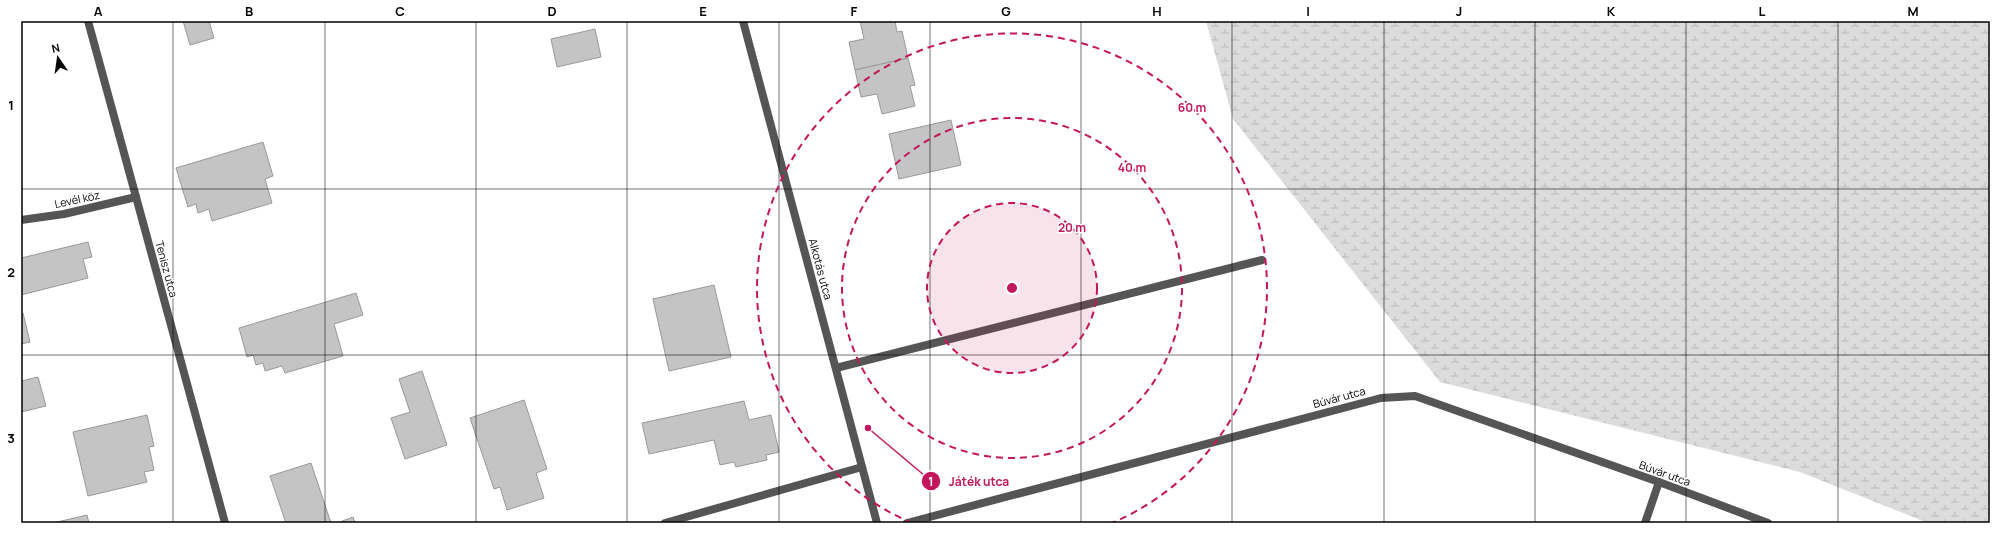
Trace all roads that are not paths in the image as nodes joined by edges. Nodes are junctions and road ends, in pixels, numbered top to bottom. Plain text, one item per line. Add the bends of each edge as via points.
1 (88, 21) edge
2 (743, 21) edge
3 (136, 197) junction
4 (21, 220) edge
5 (1262, 260) dead end
6 (836, 368) junction
7 (862, 467) junction
8 (1659, 482) junction
9 (225, 523) edge
10 (665, 523) edge
11 (877, 523) edge
12 (907, 523) edge
13 (1645, 523) edge
14 (1768, 523) edge

1 - 3 street, Tenisz utca
2 - 6 street, Alkotás utca
3 - 4 street, Levél köz via 64,214
3 - 9 street, Tenisz utca
5 - 6 street
6 - 7 street, Alkotás utca
7 - 10 street
7 - 11 street, Alkotás utca
8 - 12 street, Búvár utca via 1415,396 1381,398
8 - 13 street
8 - 14 street, Búvár utca

